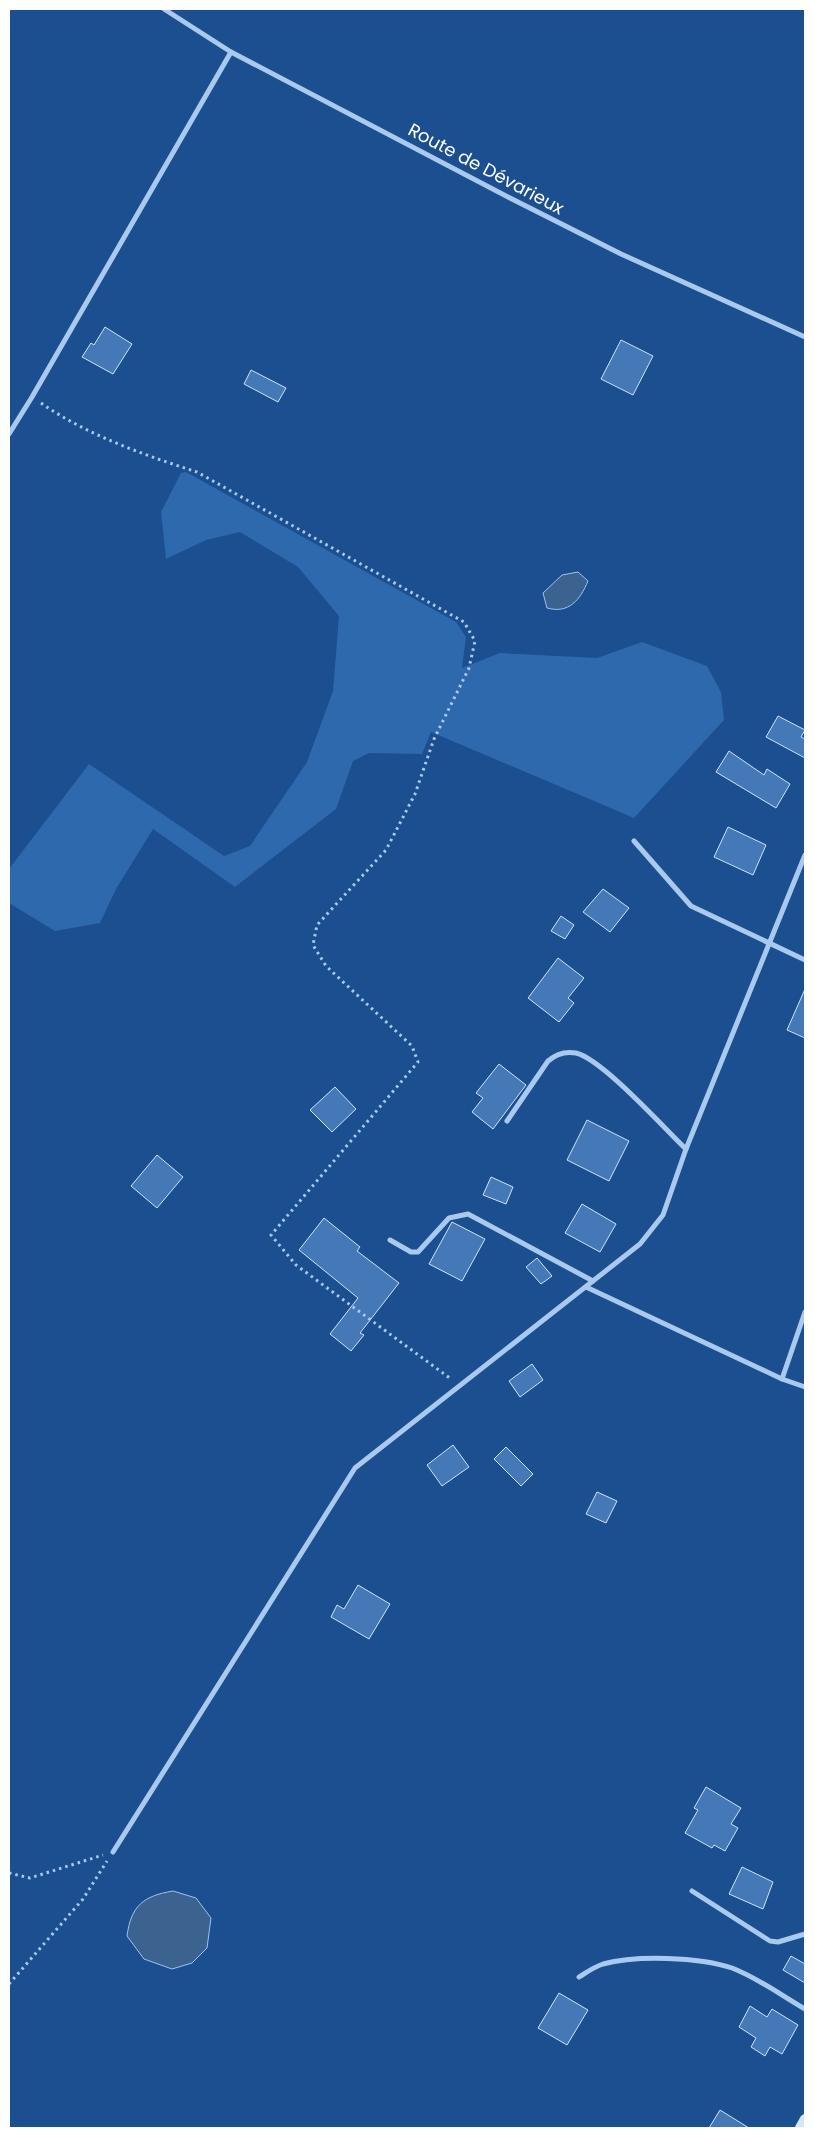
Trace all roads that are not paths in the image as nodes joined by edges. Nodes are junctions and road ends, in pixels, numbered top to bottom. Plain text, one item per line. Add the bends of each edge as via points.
1 (164, 9) edge
2 (231, 52) junction
3 (805, 336) edge
4 (9, 434) edge
5 (634, 841) dead end
6 (805, 855) edge
7 (771, 944) junction
8 (805, 960) edge
9 (507, 1121) dead end
10 (686, 1149) junction
11 (390, 1240) dead end
12 (593, 1281) junction
13 (586, 1287) junction
14 (805, 1312) edge
15 (782, 1379) junction
16 (805, 1387) edge
17 (113, 1852) road end
18 (692, 1891) dead end
19 (805, 1934) edge
20 (579, 1977) dead end
21 (805, 2009) edge
22 (805, 2119) edge
23 (800, 2128) edge

1 - 2 street, Route de Dévarieux
2 - 3 street, Route de Dévarieux via 621,254
2 - 4 street
5 - 7 street via 691,906
6 - 7 street
7 - 8 street
7 - 10 street
9 - 10 street via 548,1061 563,1052 577,1053 600,1066
10 - 12 street via 663,1215 653,1230
11 - 12 street via 411,1252 418,1252 449,1218 468,1214
12 - 13 street
13 - 15 street
13 - 17 street via 355,1468
14 - 15 street
15 - 16 street
18 - 19 street via 770,1941 778,1942
20 - 21 street via 603,1964 628,1960 672,1959 709,1963 752,1977
22 - 23 main road

